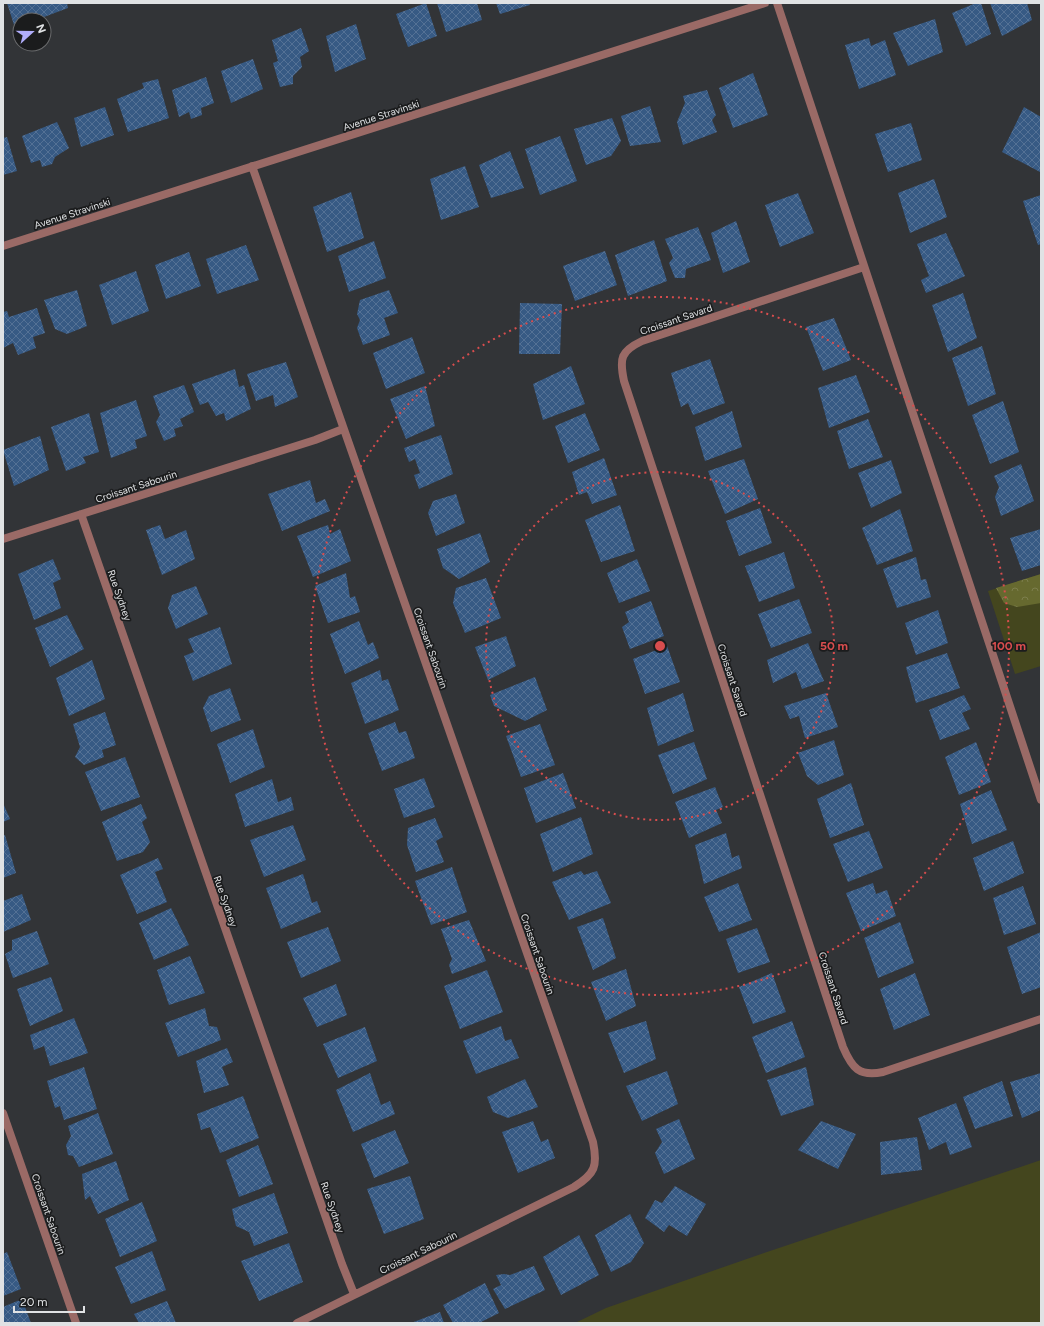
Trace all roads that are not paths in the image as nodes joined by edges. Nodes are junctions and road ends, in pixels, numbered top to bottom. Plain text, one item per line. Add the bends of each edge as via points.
1 (765, 3) edge
2 (777, 3) edge
3 (252, 166) junction
4 (3, 246) edge
5 (864, 267) junction
6 (343, 429) junction
7 (81, 514) junction
8 (3, 539) edge
9 (1041, 800) edge
10 (1041, 1019) edge
11 (3, 1112) edge
12 (354, 1294) junction
13 (76, 1323) edge
14 (297, 1323) edge

1 - 3 street, Avenue Stravinski
2 - 5 street
3 - 4 street, Avenue Stravinski
3 - 6 street, Croissant Sabourin
5 - 9 street
5 - 10 street, Croissant Savard via 642,341 625,351 621,358 624,381 849,1060 863,1073 883,1072
6 - 7 street, Croissant Sabourin
6 - 12 street, Croissant Sabourin via 591,1135 596,1157 594,1170 586,1180 574,1187
7 - 8 street, Croissant Sabourin
7 - 12 street, Rue Sydney
11 - 13 street, Croissant Sabourin
12 - 14 street, Croissant Sabourin

